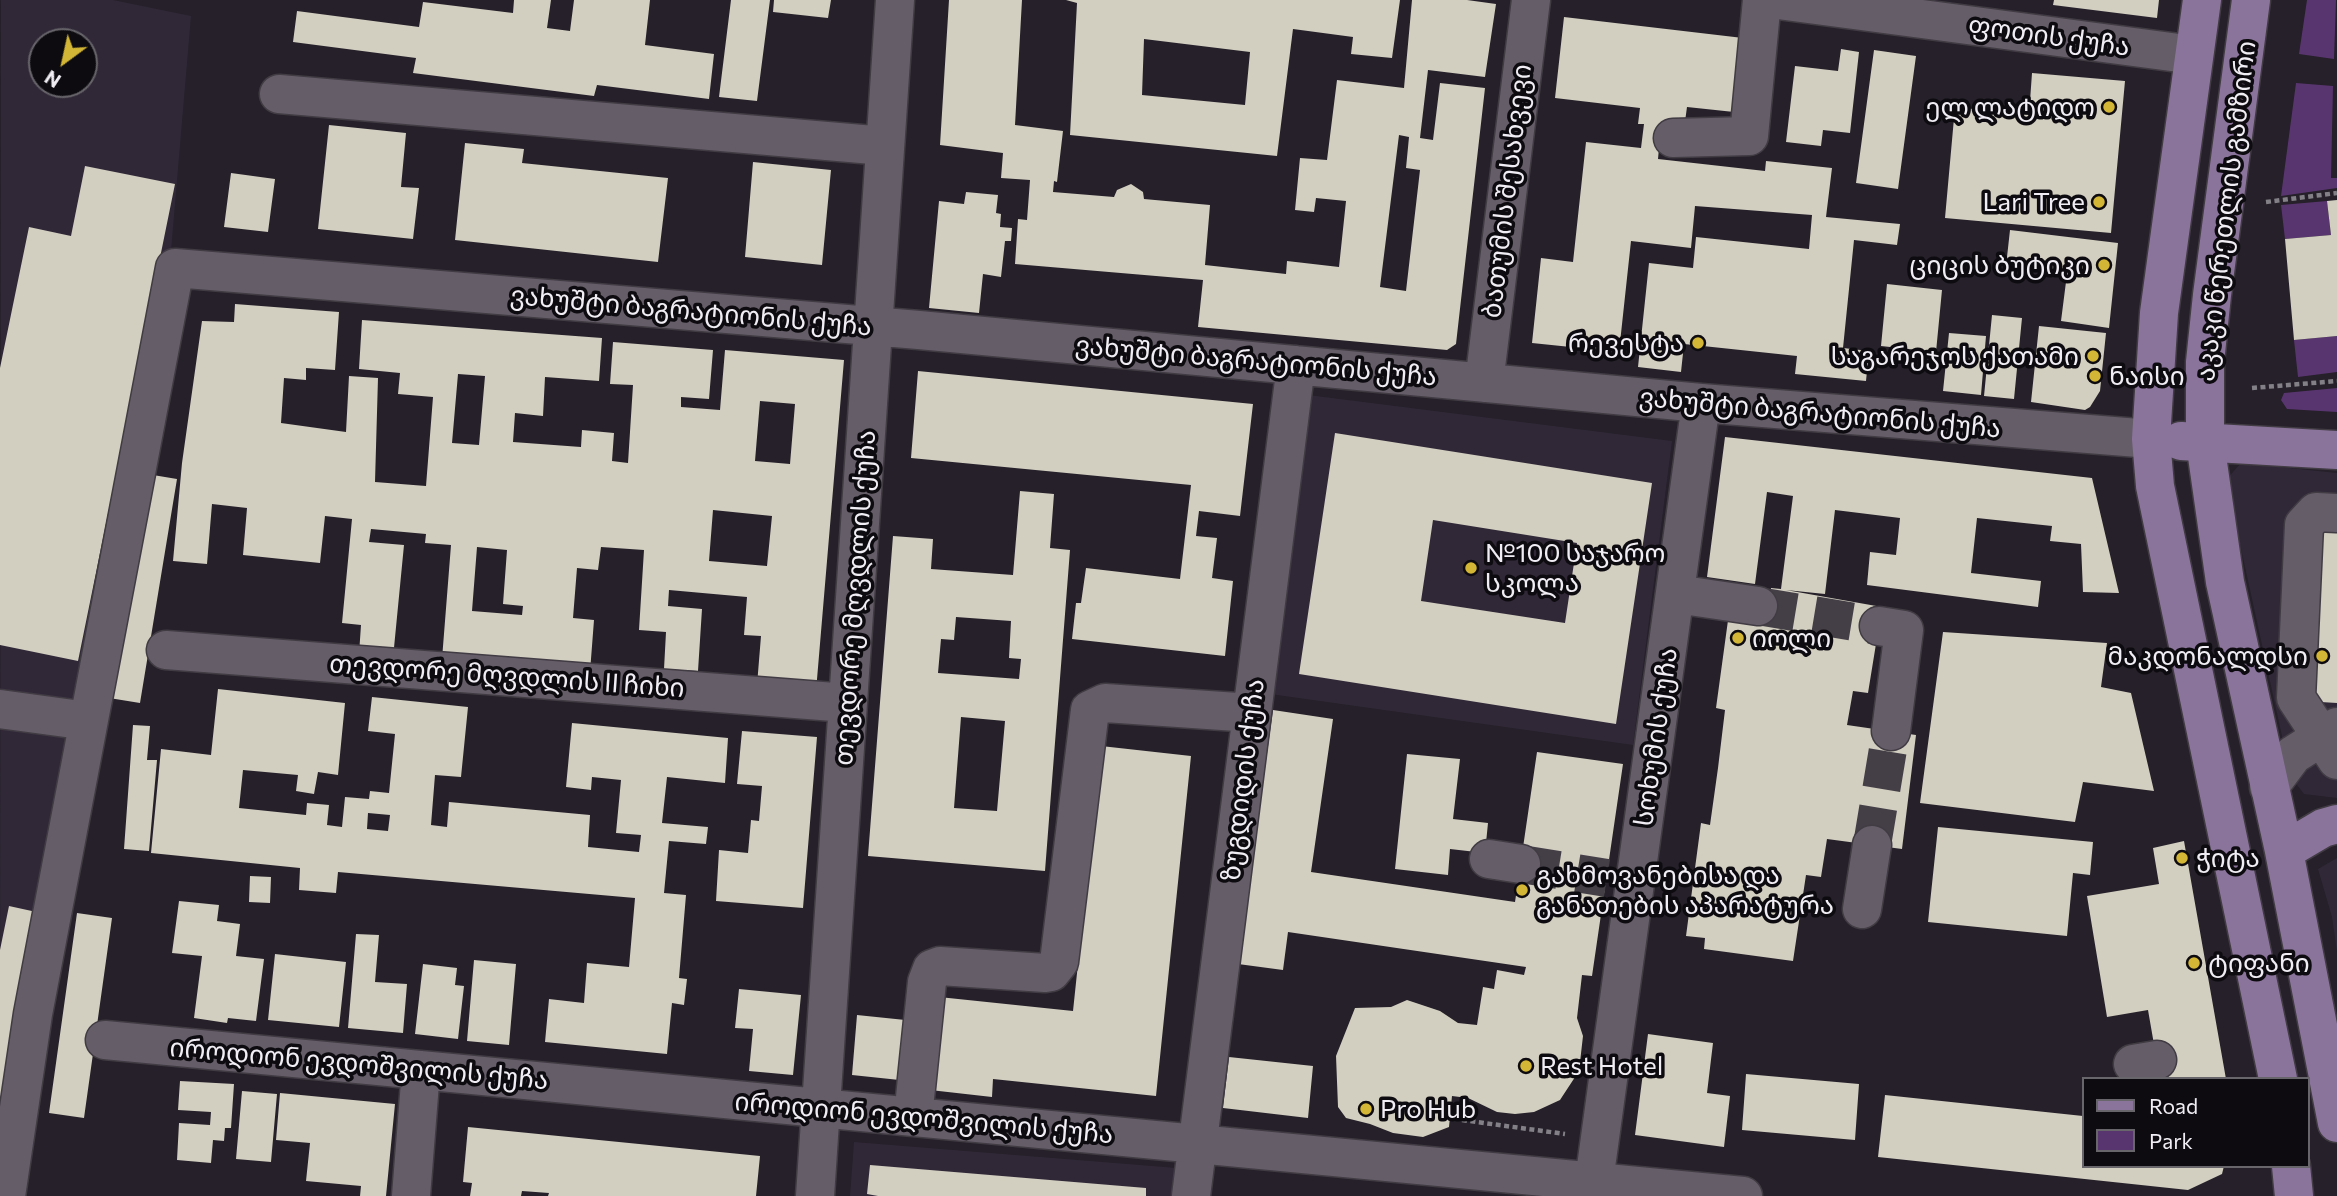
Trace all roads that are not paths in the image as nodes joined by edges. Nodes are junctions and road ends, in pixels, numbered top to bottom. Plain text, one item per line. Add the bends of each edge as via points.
1 (895, 0) edge
2 (1531, 0) edge
3 (1762, 0) edge
4 (1778, 0) edge
5 (2202, 0) edge
6 (2251, 0) edge
7 (2194, 55) junction
8 (279, 94) dead end
9 (1673, 138) dead end
10 (885, 146) junction
11 (875, 326) junction
12 (1296, 365) junction
13 (1484, 383) junction
14 (1700, 403) junction
15 (2151, 439) junction
16 (2205, 442) junction
17 (2337, 450) edge
18 (2337, 513) edge
19 (1676, 594) junction
20 (1758, 606) tunnel mouth
21 (1879, 626) tunnel mouth
22 (166, 650) dead end
23 (848, 702) junction
24 (0, 709) edge
25 (1252, 713) junction
26 (89, 720) junction
27 (1891, 732) tunnel mouth
28 (2332, 741) edge
29 (2269, 787) junction
30 (2337, 824) edge
31 (1872, 845) tunnel mouth
32 (2284, 851) junction
33 (1862, 909) dead end
34 (105, 1040) dead end
35 (421, 1070) junction
36 (2278, 1077) edge
37 (820, 1108) junction
38 (913, 1117) junction
39 (2337, 1123) edge
40 (1196, 1144) junction
41 (2291, 1168) edge
42 (1594, 1189) edge
43 (6, 1196) edge
44 (411, 1196) edge
45 (815, 1196) edge
46 (1191, 1196) edge
47 (1743, 1196) edge
48 (2294, 1196) edge

1 - 10 street, თევდორე მღვდლის ქუჩა
2 - 13 street, ბათუმის შესახვევი
3 - 9 street via 1749,136
4 - 7 street, ფოთის ქუჩა
5 - 7 main road, აკაკი წერეთლის გამზირი
6 - 16 main road, აკაკი წერეთლის გამზირი via 2205,362
7 - 15 main road, აკაკი წერეთლის გამზირი via 2159,313
8 - 10 street
10 - 11 street, თევდორე მღვდლის ქუჩა
11 - 12 street, ვახუშტი ბაგრატიონის ქუჩა
11 - 23 street, თევდორე მღვდლის ქუჩა
11 - 26 street, ვახუშტი ბაგრატიონის ქუჩა via 175,268
12 - 13 street, ვახუშტი ბაგრატიონის ქუჩა
12 - 25 street, ზუგდიდის ქუჩა
13 - 14 street, ვახუშტი ბაგრატიონის ქუჩა
14 - 15 street, ვახუშტი ბაგრატიონის ქუჩა
14 - 19 street, სოხუმის ქუჩა
15 - 16 main road, ვახუშტი ბაგრატიონის ქუჩა
15 - 36 main road, აკაკი წერეთლის გამზირი via 2160,512
16 - 17 main road, ვახუშტი ბაგრატიონის ქუჩა
16 - 29 main road, აკაკი წერეთლის გამზირი via 2225,582
18 - 28 street via 2316,512 2304,525 2296,698
19 - 20 street
19 - 42 street, სოხუმის ქუჩა via 1621,880
21 - 27 street via 1904,630
22 - 23 street, თევდორე მღვდლის II ჩიხი
23 - 37 street, თევდორე მღვდლის ქუჩა
24 - 26 street
25 - 38 street via 1105,704 1090,710 1059,962 1045,973 932,969
25 - 40 street, ზუგდიდის ქუჩა
26 - 43 street via 33,1014
28 - 29 street via 2293,755
29 - 32 main road, აკაკი წერეთლის გამზირი
30 - 32 main road
31 - 33 street
32 - 39 main road, აკაკი წერეთლის გამზირი
34 - 35 street, იროდიონ ევდოშვილის ქუჩა
35 - 37 street, იროდიონ ევდოშვილის ქუჩა
35 - 44 street
37 - 38 street, იროდიონ ევდოშვილის ქუჩა
37 - 45 street, თევდორე მღვდლის ქუჩა
38 - 40 street, იროდიონ ევდოშვილის ქუჩა
40 - 42 street, იროდიონ ევდოშვილის ქუჩა
40 - 46 street, ზუგდიდის ქუჩა
41 - 48 main road
42 - 47 street, იროდიონ ევდოშვილის ქუჩა

